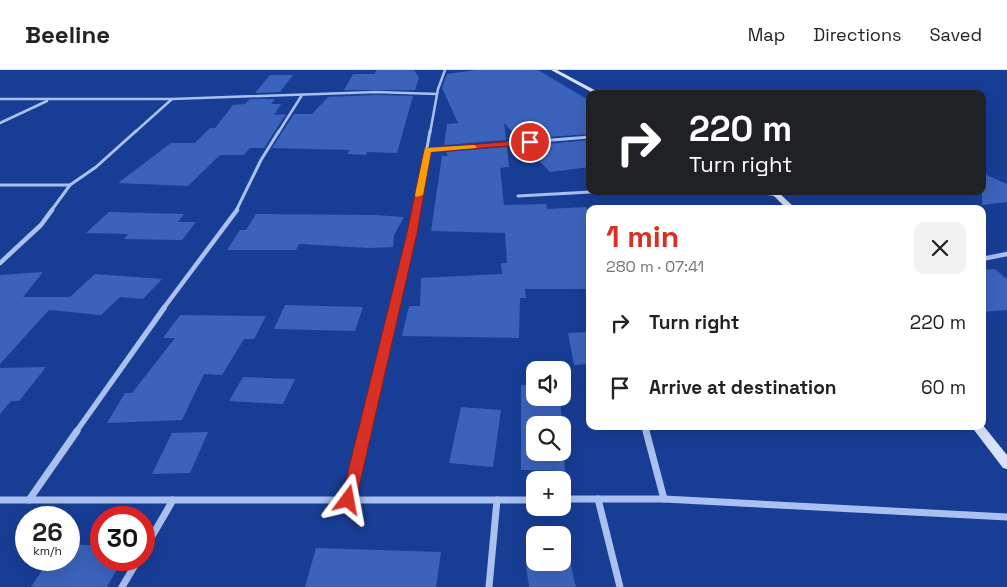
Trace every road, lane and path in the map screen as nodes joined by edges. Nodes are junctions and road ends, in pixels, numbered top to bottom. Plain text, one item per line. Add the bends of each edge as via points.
1 (445, 70) edge
2 (553, 70) edge
3 (592, 90) edge
4 (437, 94) junction
5 (302, 95) junction
6 (0, 99) edge
7 (172, 99) junction
8 (48, 100) junction
9 (0, 123) edge
10 (586, 137) edge
11 (428, 150) junction
12 (0, 185) edge
13 (70, 185) junction
14 (586, 192) edge
15 (777, 195) edge
16 (518, 196) dead end
17 (788, 205) edge
18 (1007, 254) edge
19 (986, 258) edge
20 (0, 263) edge
21 (646, 430) edge
22 (979, 430) edge
23 (1007, 464) edge
24 (598, 499) junction
25 (664, 499) junction
26 (0, 500) edge
27 (29, 500) junction
28 (173, 500) junction
29 (348, 500) junction
30 (497, 500) junction
31 (526, 500) edge
32 (571, 500) edge
33 (1007, 517) edge
34 (155, 531) edge
35 (131, 571) edge
36 (122, 587) edge
37 (490, 587) edge
38 (620, 587) edge

1 - 4 street
2 - 3 main road
4 - 5 street
4 - 11 street
5 - 7 street
5 - 27 street via 261,160 227,226 180,284
6 - 8 street
7 - 8 street
7 - 13 street
8 - 9 street
10 - 11 street
11 - 29 street via 412,233
12 - 13 street
13 - 20 street via 41,225
14 - 16 street
15 - 17 main road
18 - 19 street
21 - 25 street
22 - 23 main road
24 - 25 street
24 - 32 street
24 - 38 street
25 - 33 street
26 - 27 street
27 - 28 street
28 - 29 street
28 - 34 street
29 - 30 street
30 - 31 street
30 - 37 street
35 - 36 street

